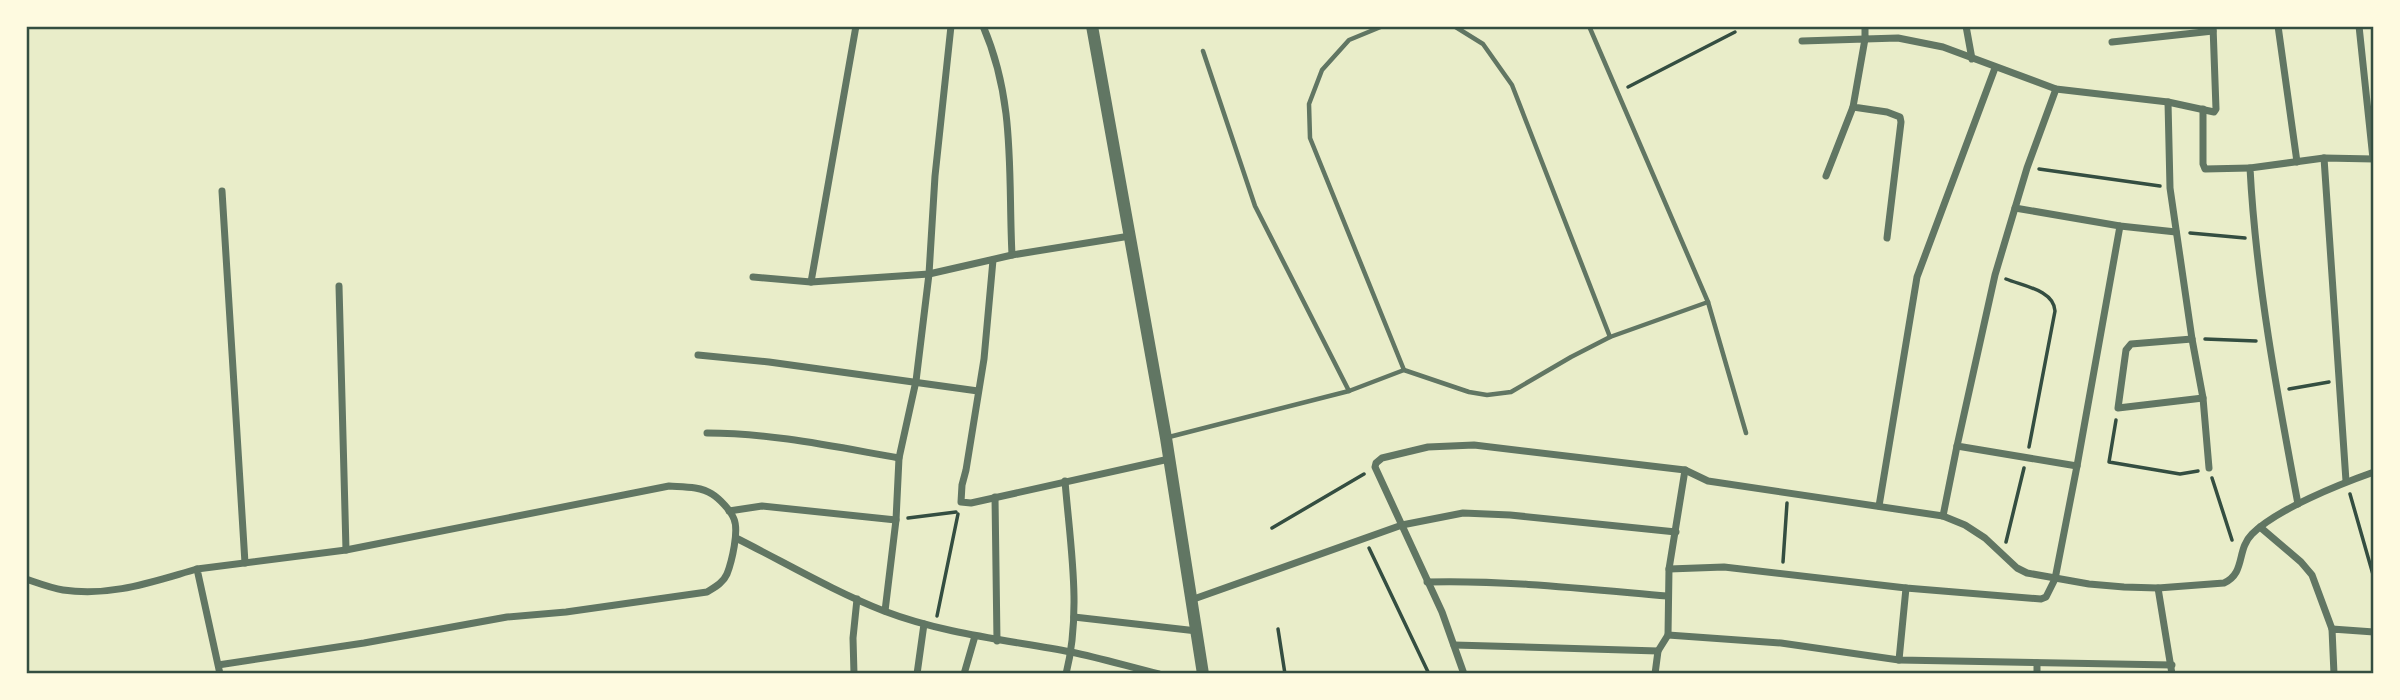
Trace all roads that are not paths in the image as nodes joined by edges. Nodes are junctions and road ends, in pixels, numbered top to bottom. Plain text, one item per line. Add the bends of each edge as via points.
1 (856, 26) edge
2 (951, 26) edge
3 (983, 26) edge
4 (1092, 26) edge
5 (1383, 26) edge
6 (1454, 26) edge
7 (1589, 26) edge
8 (1865, 26) edge
9 (1966, 26) edge
10 (2278, 26) edge
11 (2359, 26) edge
12 (2213, 29) edge
13 (1865, 39) junction
14 (1802, 41) dead end
15 (2112, 42) dead end
16 (1203, 51) dead end
17 (1972, 59) junction
18 (1995, 68) junction
19 (2056, 89) junction
20 (2168, 102) junction
21 (1853, 107) junction
22 (2203, 110) junction
23 (2324, 158) junction
24 (2373, 159) edge
25 (2297, 162) junction
26 (2250, 168) junction
27 (1826, 176) dead end
28 (222, 191) dead end
29 (2015, 208) junction
30 (2120, 226) junction
31 (2176, 232) junction
32 (1130, 236) junction
33 (1887, 237) dead end
34 (1012, 256) junction
35 (993, 260) junction
36 (929, 274) junction
37 (753, 277) dead end
38 (811, 282) junction
39 (339, 286) dead end
40 (1707, 302) junction
41 (1610, 337) junction
42 (2192, 338) junction
43 (698, 355) dead end
44 (1404, 370) junction
45 (916, 382) junction
46 (978, 391) junction
47 (1349, 391) junction
48 (2203, 398) junction
49 (708, 433) dead end
50 (1746, 433) dead end
51 (1166, 438) junction
52 (1957, 446) junction
53 (899, 458) junction
54 (1170, 459) junction
55 (2077, 466) junction
56 (2209, 468) road end
57 (1685, 470) junction
58 (2374, 472) edge
59 (1065, 481) junction
60 (2346, 481) junction
61 (995, 497) junction
62 (2298, 504) junction
63 (1879, 506) junction
64 (729, 511) junction
65 (1943, 516) junction
66 (896, 520) junction
67 (1402, 524) junction
68 (2260, 527) junction
69 (1676, 532) junction
70 (736, 538) junction
71 (346, 550) junction
72 (245, 563) junction
73 (197, 569) junction
74 (1669, 569) junction
75 (26, 579) edge
76 (2055, 579) junction
77 (1427, 582) junction
78 (1906, 588) junction
79 (2158, 588) junction
80 (1667, 596) junction
81 (857, 599) junction
82 (1191, 600) junction
83 (885, 611) junction
84 (1074, 617) junction
85 (924, 624) junction
86 (2332, 629) junction
87 (1197, 631) junction
88 (2374, 632) edge
89 (1668, 635) junction
90 (975, 636) junction
91 (997, 641) junction
92 (1454, 645) junction
93 (1658, 651) junction
94 (1072, 652) junction
95 (1899, 660) junction
96 (2037, 663) junction
97 (218, 665) junction
98 (2172, 670) edge
99 (220, 674) edge
100 (854, 674) edge
101 (917, 674) edge
102 (964, 674) edge
103 (1066, 674) edge
104 (1159, 674) edge
105 (1203, 674) edge
106 (1464, 674) edge
107 (1654, 674) edge
108 (2037, 674) edge
109 (2334, 674) edge

1 - 38 street
2 - 36 street
3 - 34 street via 1006,102
4 - 32 street
5 - 44 lane via 1349,40 1322,70 1309,104 1311,138
6 - 41 lane via 1483,44 1512,85
7 - 40 lane
8 - 13 street
9 - 17 street
10 - 25 street
11 - 24 street
12 - 15 street
12 - 22 street via 2216,109
13 - 14 street
13 - 17 street via 1921,41
13 - 21 street
16 - 47 lane via 1255,206
17 - 18 street
18 - 19 street
18 - 63 street via 1917,278
19 - 20 street
19 - 29 street
20 - 22 street
20 - 31 street
21 - 27 street
21 - 33 street via 1898,115 1902,122
22 - 26 street via 2204,169
23 - 24 street
23 - 25 street
23 - 60 street
25 - 26 street
26 - 62 street via 2254,239
28 - 72 street
29 - 30 street
29 - 52 street
30 - 31 street
30 - 55 street
31 - 42 street
32 - 34 street
32 - 51 street
34 - 35 street
35 - 36 street
35 - 46 street
36 - 38 street
36 - 45 street
37 - 38 street
39 - 71 street
40 - 41 lane
40 - 50 lane
41 - 44 lane via 1511,392 1469,392
42 - 48 street
42 - 48 street via 2131,344 2126,350 2118,408
43 - 45 street
44 - 47 lane
45 - 46 street
45 - 53 street
46 - 61 street via 960,499 965,504
47 - 51 lane
48 - 56 street
49 - 53 street via 798,441
51 - 54 street
52 - 55 street
52 - 65 street
53 - 66 street
54 - 59 street
54 - 82 street
55 - 76 street
57 - 63 street via 1708,481
57 - 67 street via 1474,445 1405,451 1378,460 1375,467
57 - 69 street
58 - 60 street
59 - 61 street
59 - 84 street
60 - 62 street
61 - 91 street
62 - 68 street
63 - 65 street
64 - 66 street via 762,506
64 - 70 street via 735,520
64 - 71 street via 712,493 669,486
65 - 76 street via 1985,538 2017,568
66 - 83 street
67 - 69 street via 1464,513
67 - 77 street
67 - 82 street
68 - 79 street via 2245,544 2232,580
68 - 86 street via 2312,575
69 - 74 street
70 - 81 street
70 - 97 street via 727,574 706,592 506,617
71 - 72 street
72 - 73 street
73 - 75 street via 119,591 60,590
73 - 97 street
74 - 78 street via 1724,567
74 - 80 street
76 - 78 street via 2041,599
76 - 79 street
77 - 80 street via 1525,583
77 - 92 street
78 - 95 street
79 - 98 street
80 - 89 street
81 - 83 street
81 - 100 street
82 - 87 street
83 - 85 street
84 - 87 street
84 - 94 street
85 - 90 street
85 - 101 street
86 - 88 street
86 - 109 street
87 - 105 street
89 - 93 street
89 - 95 street via 1781,643
90 - 91 street
90 - 102 street
91 - 94 street
92 - 93 street
92 - 106 street
93 - 107 street
94 - 103 street
94 - 104 street
95 - 96 street
96 - 98 street
96 - 108 street
97 - 99 street

